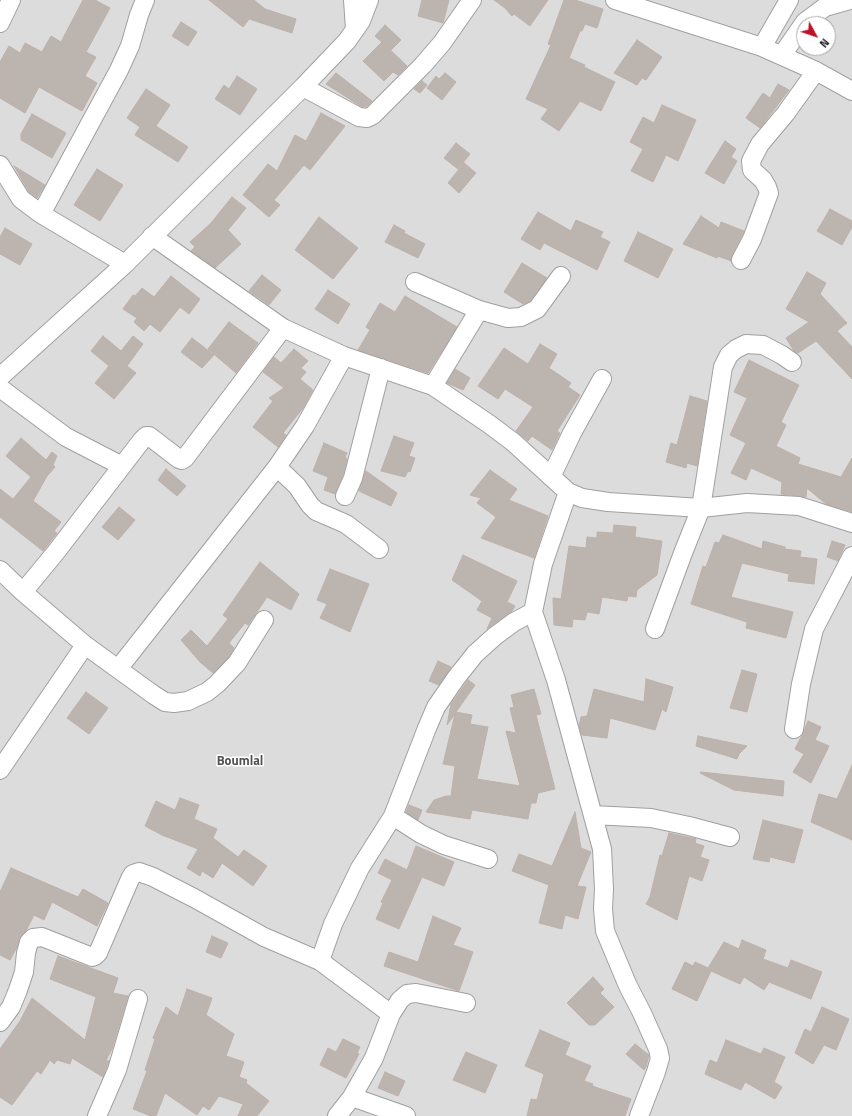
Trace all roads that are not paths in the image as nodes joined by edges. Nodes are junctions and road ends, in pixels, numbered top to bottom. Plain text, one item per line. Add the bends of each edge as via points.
1 (11, 0) edge
2 (145, 0) edge
3 (353, 0) edge
4 (369, 0) edge
5 (472, 0) edge
6 (615, 0) edge
7 (789, 0) edge
8 (850, 0) edge
9 (0, 23) edge
10 (355, 29) junction
11 (762, 47) junction
12 (782, 55) junction
13 (816, 70) junction
14 (303, 87) junction
15 (852, 91) edge
16 (0, 166) edge
17 (41, 214) junction
18 (152, 236) junction
19 (741, 260) dead end
20 (125, 264) junction
21 (561, 276) dead end
22 (415, 282) dead end
23 (479, 310) junction
24 (283, 328) junction
25 (344, 356) junction
26 (792, 362) dead end
27 (381, 368) junction
28 (0, 377) edge
29 (602, 379) dead end
30 (433, 386) junction
31 (0, 388) edge
32 (122, 466) junction
33 (277, 467) junction
34 (551, 477) junction
35 (568, 492) junction
36 (345, 496) dead end
37 (701, 508) junction
38 (852, 523) edge
39 (379, 549) dead end
40 (852, 556) edge
41 (0, 570) edge
42 (23, 592) junction
43 (533, 612) junction
44 (264, 620) dead end
45 (655, 629) dead end
46 (85, 645) junction
47 (118, 669) junction
48 (794, 729) dead end
49 (0, 770) edge
50 (593, 815) junction
51 (393, 816) junction
52 (730, 837) dead end
53 (488, 859) dead end
54 (320, 961) junction
55 (138, 999) dead end
56 (466, 1003) dead end
57 (391, 1014) junction
58 (2, 1016) edge
59 (352, 1097) junction
60 (97, 1116) edge
61 (337, 1116) edge
62 (406, 1116) edge
63 (639, 1116) edge

1 - 9 street
2 - 17 street via 119,70
3 - 10 street
4 - 10 street
5 - 14 street via 442,43 373,116 359,117
6 - 11 street
7 - 11 street
8 - 12 street via 825,7 805,22
10 - 14 street via 347,41
11 - 12 street
12 - 13 street
13 - 15 street
13 - 19 street via 786,113 760,144 751,161 752,170 763,180 768,193 752,239
14 - 18 street
16 - 17 street via 21,199
17 - 20 street
18 - 20 street
18 - 24 street
20 - 28 street
21 - 23 street via 537,309 521,317 508,318
22 - 23 street
23 - 30 street
24 - 25 street
24 - 32 street via 185,458 179,459 146,436
25 - 27 street
25 - 33 street via 305,426
26 - 37 street via 763,345 746,344 729,355 723,367
27 - 30 street
27 - 36 street via 353,478
29 - 34 street
30 - 34 street via 489,424
31 - 32 street via 66,437
32 - 42 street
33 - 39 street via 297,486 316,511 346,524
33 - 47 street
34 - 35 street
35 - 37 street via 582,498 608,502
35 - 43 street via 543,564
37 - 38 street via 747,503 799,506
37 - 45 street
40 - 48 street via 814,630 801,684
41 - 42 street
42 - 46 street
43 - 50 street via 556,680
43 - 51 street via 495,636 475,654 452,683 436,707
44 - 47 street via 237,663 207,692 188,701 165,702
46 - 47 street
46 - 49 street
50 - 52 street via 651,818
50 - 63 street via 602,849 602,909 606,930 660,1058
51 - 53 street via 444,845
51 - 54 street via 360,868 332,924
54 - 57 street
54 - 58 street via 264,937 154,877 139,872 133,874 130,879 95,956 42,938 33,938 29,942 18,990 11,1007
55 - 60 street via 117,1070
56 - 57 street via 416,993 407,994
57 - 59 street via 374,1058
59 - 61 street
59 - 62 street

